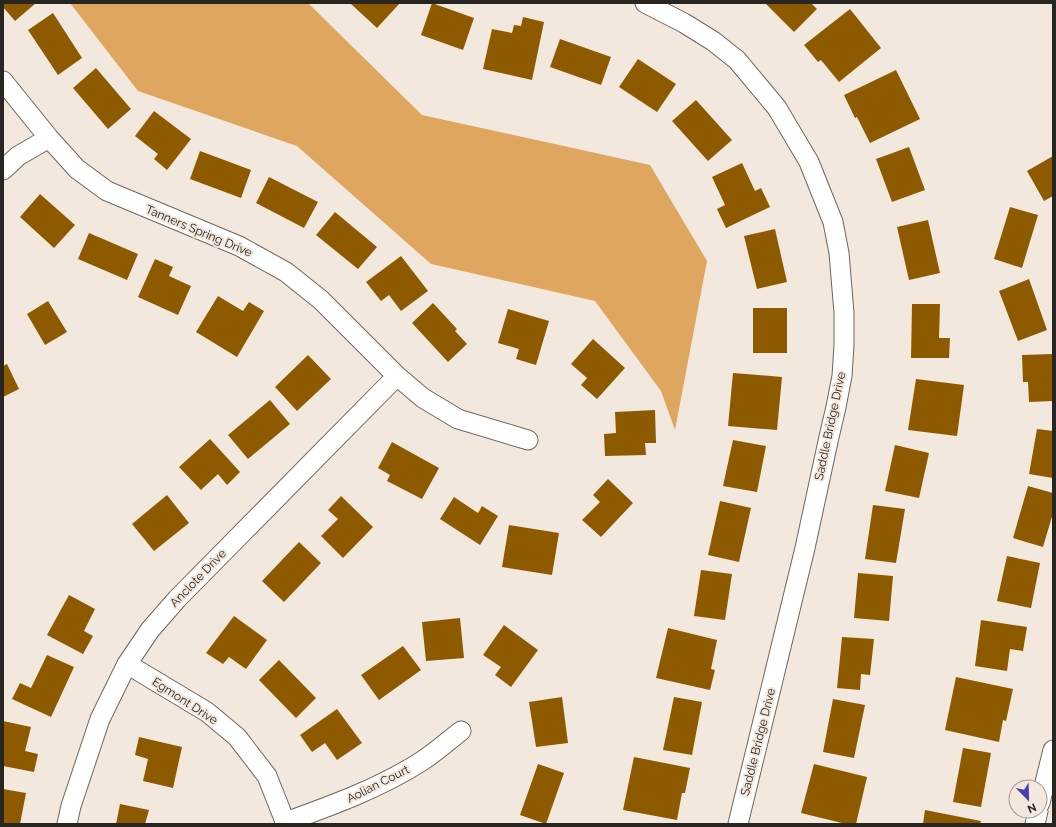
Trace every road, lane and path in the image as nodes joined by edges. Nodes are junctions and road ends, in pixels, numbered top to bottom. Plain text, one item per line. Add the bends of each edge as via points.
1 (645, 3) edge
2 (3, 81) edge
3 (49, 138) junction
4 (3, 170) edge
5 (397, 376) junction
6 (528, 440) dead end
7 (127, 664) junction
8 (461, 731) dead end
9 (1053, 750) edge
10 (1046, 779) edge
11 (286, 823) edge
12 (67, 824) edge
13 (738, 824) edge

1 - 13 street, Saddle Bridge Drive via 684,23 737,60 777,108 809,162 833,222 839,253 844,313 842,376 803,556
2 - 3 street, Tanners Spring Drive
3 - 4 street via 18,156
3 - 5 street, Tanners Spring Drive via 77,169 106,192 239,246 286,272 321,300
5 - 6 street, Tanners Spring Drive via 423,398 458,419
5 - 7 street, Anclote Drive via 177,599 150,630
7 - 11 street, Egmont Drive via 207,712 237,737 267,776
7 - 12 street, Anclote Drive via 100,719
8 - 11 street, Aolian Court via 423,760 390,780
9 - 10 street

